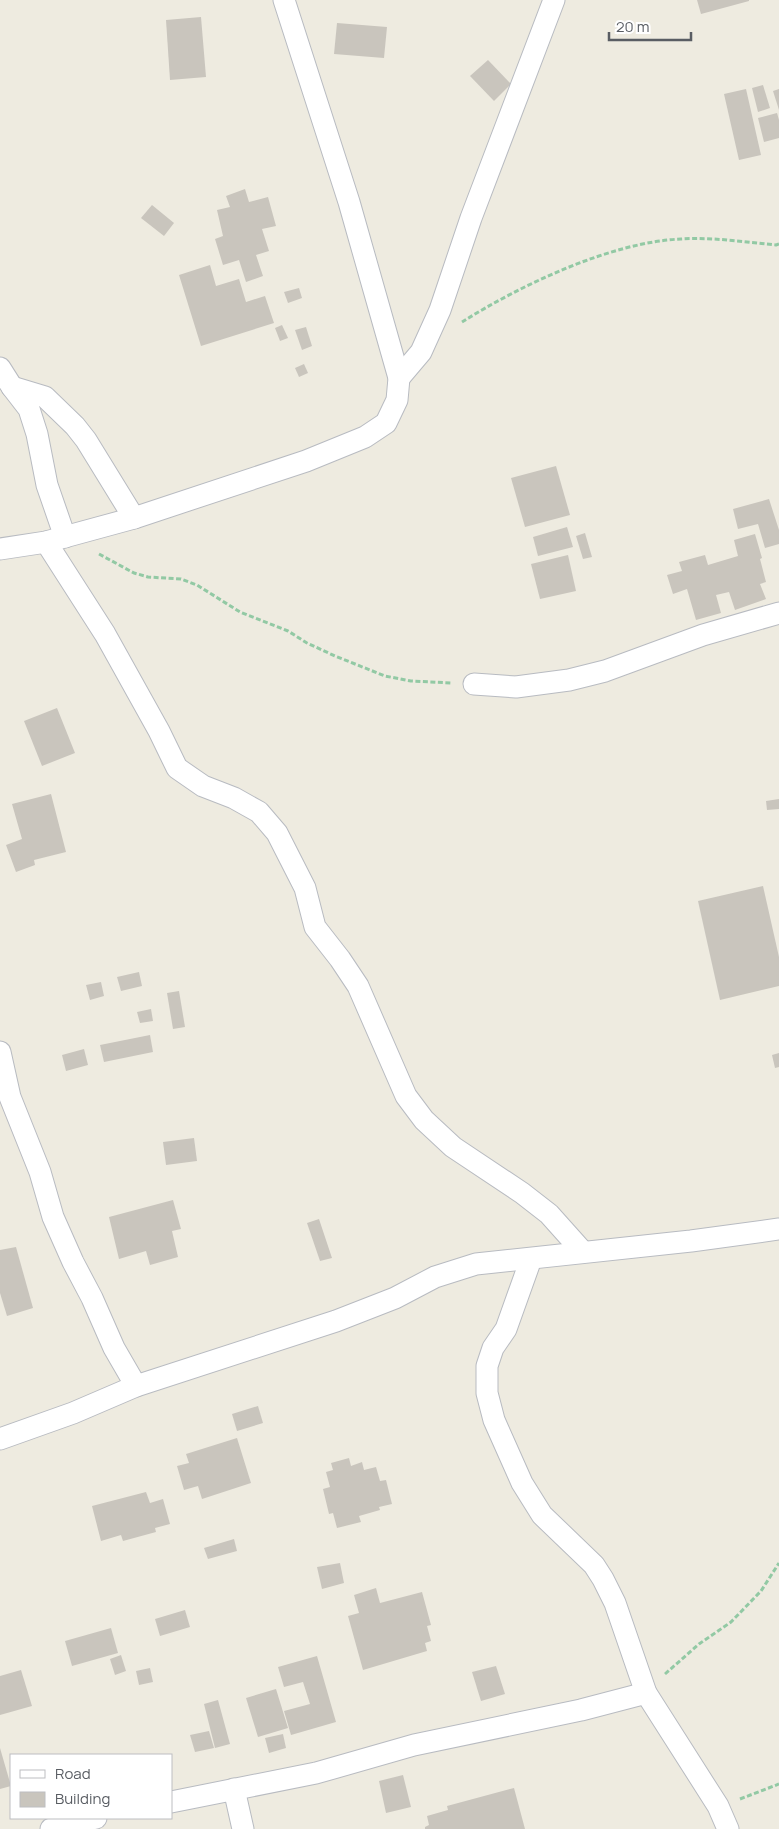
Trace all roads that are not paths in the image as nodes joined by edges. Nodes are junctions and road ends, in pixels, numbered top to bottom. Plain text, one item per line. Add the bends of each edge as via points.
1 (284, 0) edge
2 (554, 0) edge
3 (0, 368) edge
4 (399, 378) junction
5 (12, 388) junction
6 (134, 518) junction
7 (63, 537) junction
8 (0, 549) edge
9 (779, 613) edge
10 (474, 684) road end
11 (0, 1052) edge
12 (779, 1230) edge
13 (583, 1252) junction
14 (531, 1259) junction
15 (136, 1386) junction
16 (0, 1439) edge
17 (646, 1692) junction
18 (234, 1789) junction
19 (172, 1802) edge
20 (92, 1819) edge
21 (51, 1829) edge
22 (243, 1829) edge
23 (728, 1829) edge

1 - 4 street via 349,202
2 - 4 street via 471,218 440,310 421,352
3 - 5 street
4 - 6 street via 397,400 386,423 365,437 306,461
5 - 6 street via 45,397 66,415 86,440
5 - 7 street via 29,409
6 - 7 street
7 - 8 street
7 - 13 street via 105,634 177,768 203,786 259,812 277,833 305,888 315,927 358,986 406,1096 424,1120 453,1147 549,1214
9 - 10 street via 569,680 516,687
11 - 15 street via 10,1096 40,1172 53,1217 114,1348
12 - 13 street
13 - 14 street
14 - 15 street via 476,1264 435,1277 395,1298 336,1321
14 - 17 street via 506,1329 493,1348 487,1366 487,1393 494,1420 522,1484 542,1515 594,1565 604,1579
15 - 16 street
17 - 18 street via 581,1710 414,1745 316,1773
17 - 23 street via 718,1806
18 - 19 street
18 - 22 street
20 - 21 street

